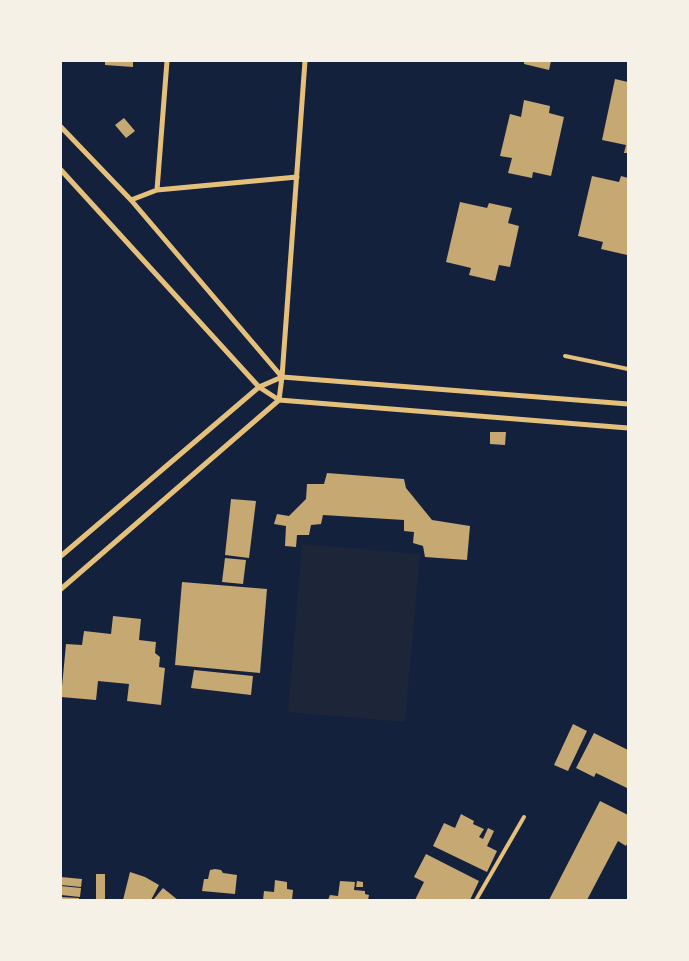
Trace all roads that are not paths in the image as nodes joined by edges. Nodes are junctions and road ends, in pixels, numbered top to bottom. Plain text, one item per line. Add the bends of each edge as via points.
1 (167, 61) edge
2 (305, 61) edge
3 (61, 126) edge
4 (61, 170) edge
5 (297, 178) junction
6 (157, 190) junction
7 (131, 200) junction
8 (565, 356) dead end
9 (628, 369) edge
10 (282, 377) junction
11 (259, 387) junction
12 (279, 400) junction
13 (628, 404) edge
14 (628, 428) edge
15 (61, 556) edge
16 (61, 589) edge
17 (524, 817) dead end
18 (476, 900) edge

1 - 6 street
2 - 5 street
3 - 7 street
4 - 11 street
5 - 6 street
5 - 10 street
6 - 7 street
7 - 10 street
8 - 9 lane
10 - 11 street
10 - 12 street
10 - 13 street
11 - 12 street
11 - 15 street
12 - 14 street
12 - 16 street
17 - 18 lane

